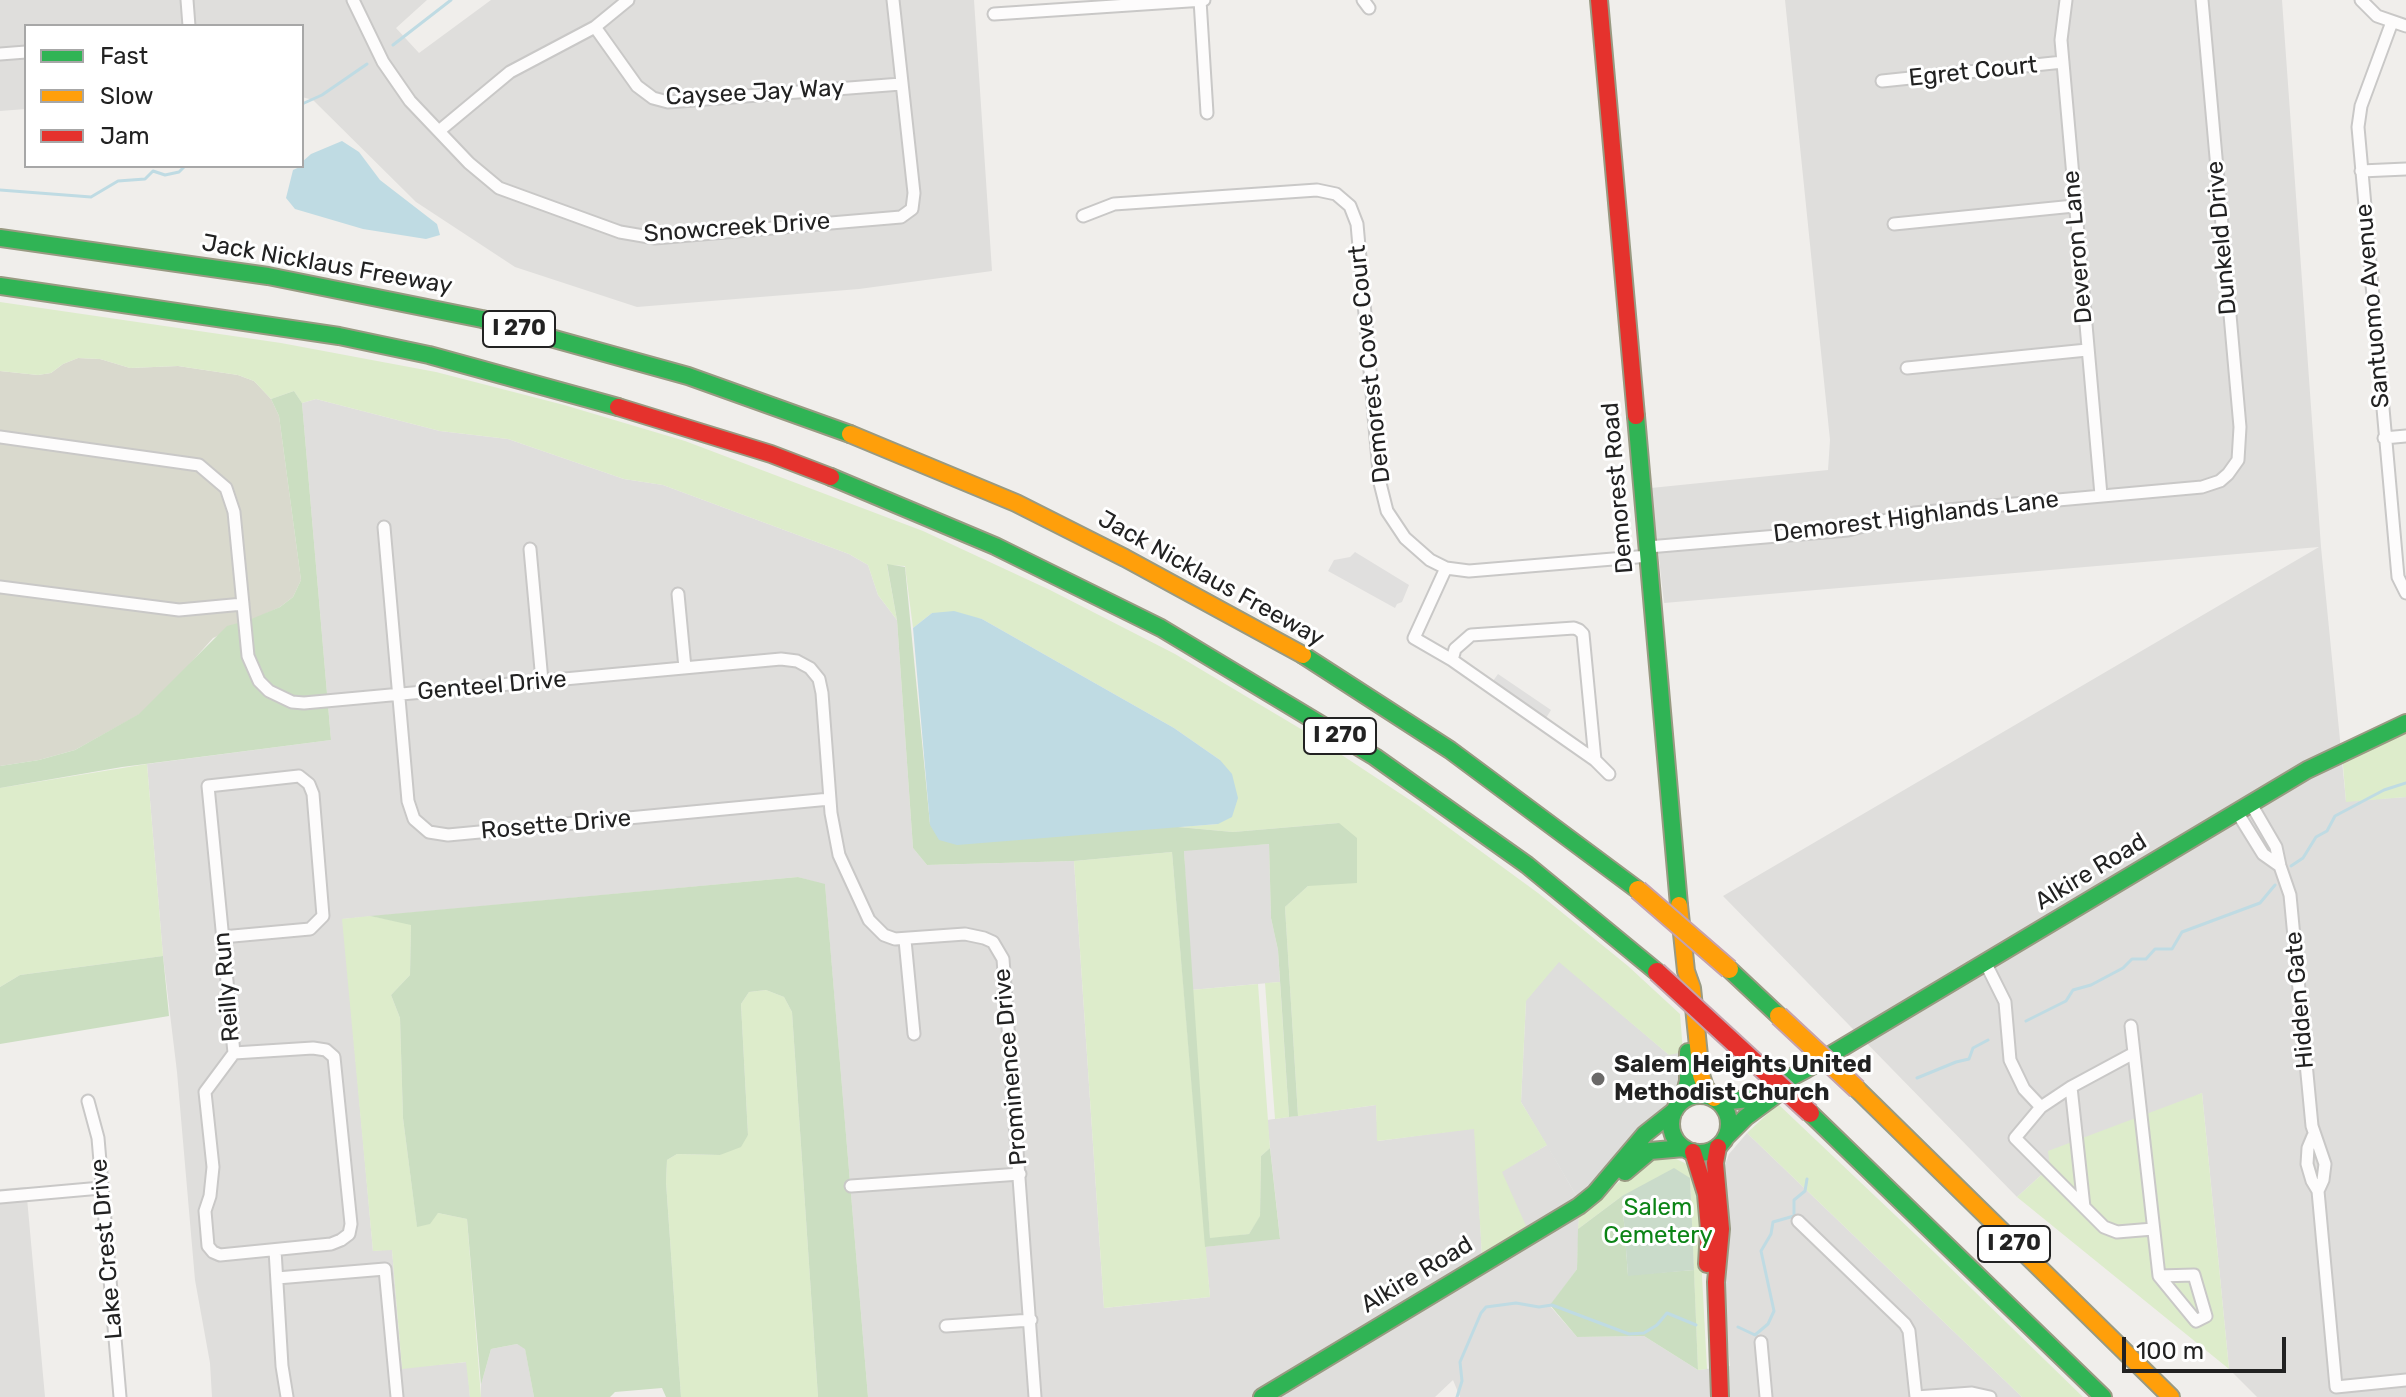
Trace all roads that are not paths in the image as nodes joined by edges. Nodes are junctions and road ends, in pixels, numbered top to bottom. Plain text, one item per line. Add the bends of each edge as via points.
1 (187, 0) edge
2 (353, 0) edge
3 (628, 0) edge
4 (893, 0) edge
5 (1202, 0) edge
6 (1599, 0) edge
7 (2066, 0) edge
8 (2202, 0) edge
9 (2361, 0) edge
10 (994, 14) dead end
11 (2392, 22) junction
12 (189, 24) edge
13 (2406, 26) edge
14 (595, 27) junction
15 (24, 52) edge
16 (0, 54) edge
17 (2063, 62) junction
18 (1882, 81) dead end
19 (901, 84) junction
20 (1207, 113) dead end
21 (439, 131) junction
22 (2406, 169) edge
23 (2361, 171) junction
24 (2074, 206) junction
25 (1083, 216) dead end
26 (1894, 224) dead end
27 (0, 238) edge
28 (0, 286) edge
29 (2087, 350) junction
30 (1907, 368) dead end
31 (2406, 436) edge
32 (0, 437) edge
33 (2384, 438) junction
34 (2228, 474) joint
35 (2101, 495) junction
36 (384, 527) dead end
37 (530, 549) dead end
38 (1648, 552) junction
39 (1446, 568) junction
40 (0, 587) edge
41 (2406, 593) edge
42 (678, 594) dead end
43 (243, 604) junction
44 (1452, 660) junction
45 (685, 668) junction
46 (542, 681) junction
47 (398, 694) junction
48 (2406, 723) edge
49 (1595, 760) junction
50 (1609, 774) dead end
51 (830, 799) junction
52 (2244, 808) junction
53 (222, 937) junction
54 (905, 940) junction
55 (1986, 964) junction
56 (1686, 971) junction
57 (2131, 1026) dead end
58 (914, 1034) dead end
59 (234, 1053) junction
60 (2134, 1053) junction
61 (1805, 1070) junction
62 (2071, 1087) junction
63 (1716, 1100) junction
64 (88, 1101) dead end
65 (1678, 1106) junction
66 (2041, 1107) junction
67 (1722, 1142) junction
68 (1688, 1150) junction
69 (1020, 1174) junction
70 (851, 1186) dead end
71 (101, 1188) junction
72 (1595, 1193) junction
73 (0, 1197) edge
74 (2084, 1207) junction
75 (1798, 1221) dead end
76 (2153, 1229) junction
77 (275, 1250) junction
78 (2159, 1276) junction
79 (277, 1278) junction
80 (1031, 1320) junction
81 (946, 1326) dead end
82 (1761, 1342) dead end
83 (1717, 1355) junction
84 (2406, 1380) edge
85 (120, 1397) edge
86 (287, 1397) edge
87 (397, 1397) edge
88 (1035, 1397) edge
89 (1262, 1397) edge
90 (1720, 1397) edge
91 (1766, 1397) edge
92 (1916, 1397) edge
93 (1990, 1397) edge
94 (2103, 1397) edge
95 (2171, 1397) edge

1 - 12 street
2 - 21 street, Snowcreek Drive via 383,62
3 - 14 street
4 - 19 street
5 - 10 street
5 - 20 street
6 - 38 main road, Demorest Road
7 - 17 street, Deveron Lane
8 - 34 street, Dunkeld Drive via 2240,427 2238,460
9 - 11 street
11 - 13 street
11 - 23 street, Santuomo Avenue via 2361,106
14 - 19 street, Caysee Jay Way via 637,86 668,102
14 - 21 street via 510,72
15 - 16 street
17 - 18 street, Egret Court
17 - 24 street, Deveron Lane
19 - 21 street, Snowcreek Drive via 914,193 912,209 901,217 638,236 499,188
22 - 23 street
23 - 33 street, Santuomo Avenue
24 - 26 street
24 - 29 street, Deveron Lane
25 - 39 street, Demorest Cove Court via 1114,204 1317,190 1336,194 1350,206 1357,224 1380,483 1387,511 1405,538
27 - 95 main road, Jack Nicklaus Freeway / I 270, bridge via 268,276 482,319 688,376 875,443 1016,503 1125,558 1315,662 1450,750 1638,890 1857,1089
28 - 94 main road, I 270, bridge via 312,332 429,355 688,427 868,491 1161,628 1375,757 1527,865 1657,972 1810,1113
29 - 30 street
29 - 35 street, Deveron Lane
31 - 33 street
32 - 43 street, Genteel Drive via 199,465 226,488 234,512
33 - 41 street, Santuomo Avenue via 2398,577
34 - 35 street, Demorest Highlands Lane via 2202,487
35 - 38 street, Demorest Highlands Lane via 1914,513 1848,530
36 - 47 street
37 - 46 street
38 - 39 street via 1479,570
38 - 56 main road, Demorest Road
39 - 44 street via 1414,638
40 - 43 street via 179,610
42 - 45 street
43 - 47 street, Genteel Drive via 248,656 269,691 304,703
44 - 49 street
44 - 49 street via 1455,649 1471,635 1579,630
45 - 46 street, Genteel Drive
45 - 51 street, Genteel Drive via 781,659 810,668 822,693
46 - 47 street, Genteel Drive
47 - 51 street, Rosette Drive via 410,811 429,832 448,835
48 - 52 main road, Alkire Road via 2321,762
49 - 50 street
51 - 54 street via 839,855 858,900 884,935
52 - 55 main road, Alkire Road
52 - 84 street, Hidden Gate via 2266,858 2280,866 2290,895 2313,1136 2307,1164 2318,1191 2336,1387
53 - 53 street, Reilly Run via 208,786 299,776 313,794 323,916 310,929
53 - 59 street, Reilly Run
54 - 58 street
54 - 69 street, Prominence Drive via 975,935 999,950 1005,969
55 - 61 main road, Alkire Road
55 - 66 street via 2005,1002 2010,1060 2024,1089
56 - 63 main road, Demorest Road via 1701,1075
56 - 65 main road, Demorest Road via 1689,1070
57 - 60 street
59 - 77 street, Reilly Run via 205,1092 213,1167 205,1211 208,1246 220,1255
59 - 77 street via 326,1050 337,1069 349,1234 336,1243
60 - 62 street
60 - 76 street
61 - 63 main road, Alkire Road via 1750,1099
61 - 67 main road, Alkire Road
62 - 66 street
62 - 74 street
63 - 65 main road via 1700,1095
63 - 67 main road via 1729,1119
64 - 71 street, Lake Crest Drive via 98,1138
65 - 68 main road via 1672,1133
65 - 72 main road, Alkire Road via 1645,1134
66 - 74 street via 2015,1138
67 - 68 main road via 1705,1152
67 - 83 main road via 1715,1168 1721,1229
68 - 72 main road, Alkire Road via 1660,1148 1645,1154
68 - 83 main road via 1706,1194 1707,1320
69 - 70 street
69 - 80 street, Prominence Drive
71 - 73 street
71 - 85 street, Lake Crest Drive
72 - 89 main road, Alkire Road
74 - 76 street via 2117,1232
75 - 92 street via 1905,1324
76 - 78 street
77 - 79 street
78 - 78 street via 2194,1275 2206,1316 2196,1321
79 - 86 street
79 - 87 street via 385,1269
80 - 81 street
80 - 88 street, Prominence Drive
82 - 91 street
83 - 90 main road
92 - 93 street

